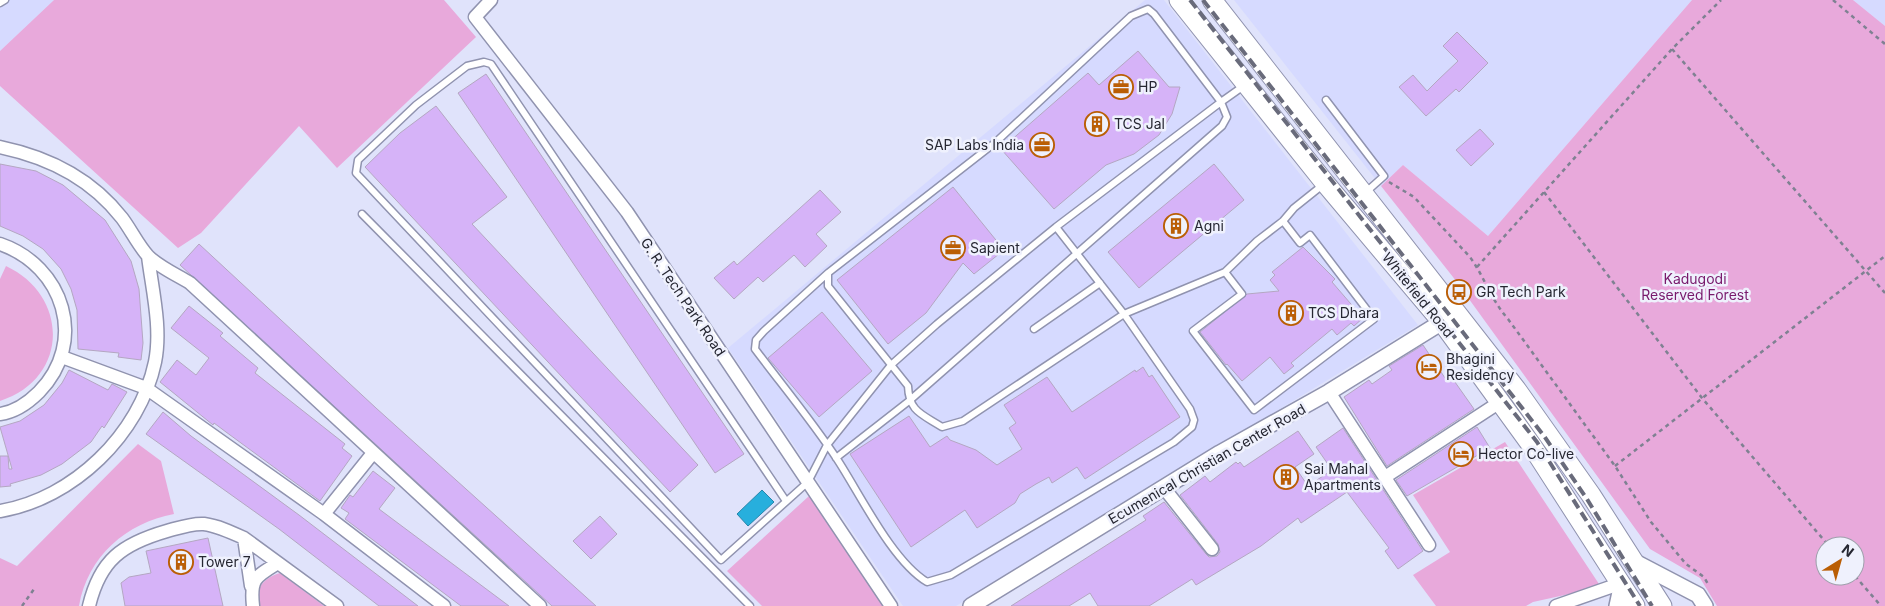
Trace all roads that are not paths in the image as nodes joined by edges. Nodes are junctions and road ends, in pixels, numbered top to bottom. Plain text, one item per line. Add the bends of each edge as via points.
1 (5, 0) edge
2 (491, 0) edge
3 (1179, 0) edge
4 (1212, 0) edge
5 (0, 3) edge
6 (1246, 85) junction
7 (1326, 100) dead end
8 (1221, 102) junction
9 (0, 147) edge
10 (1325, 183) junction
11 (1365, 192) junction
12 (362, 214) dead end
13 (1283, 221) junction
14 (1056, 227) junction
15 (0, 244) edge
16 (1077, 253) junction
17 (148, 256) junction
18 (1225, 272) junction
19 (828, 273) junction
20 (1100, 283) junction
21 (1124, 314) junction
22 (1442, 322) junction
23 (1034, 329) dead end
24 (62, 357) junction
25 (891, 365) junction
26 (146, 388) junction
27 (1329, 392) junction
28 (909, 401) junction
29 (1500, 402) junction
30 (0, 414) edge
31 (827, 445) junction
32 (373, 453) junction
33 (836, 458) junction
34 (1385, 477) junction
35 (808, 482) junction
36 (1164, 488) junction
37 (786, 502) junction
38 (0, 511) edge
39 (324, 514) junction
40 (244, 538) junction
41 (1429, 545) dead end
42 (1212, 549) dead end
43 (1633, 561) junction
44 (278, 563) junction
45 (1622, 584) junction
46 (251, 586) junction
47 (89, 606) edge
48 (253, 606) edge
49 (337, 606) edge
50 (444, 606) edge
51 (540, 606) edge
52 (750, 606) edge
53 (891, 606) edge
54 (971, 606) edge
55 (1556, 606) edge
56 (1617, 606) edge
57 (1636, 606) edge
58 (1662, 606) edge
59 (1705, 606) edge

1 - 5 lane
2 - 35 street, G. R. Tech Park Road via 475,17 627,212
3 - 6 main road, Whitefield Road
4 - 11 main road, Whitefield Road
6 - 8 lane
6 - 10 main road, Whitefield Road
7 - 11 lane via 1384,176
8 - 14 lane
8 - 16 lane via 1227,117 1222,126
8 - 19 lane via 1148,8 1131,16 996,142
9 - 17 street via 31,153 64,168 100,194 121,217
10 - 13 lane
10 - 22 main road, Whitefield Road
11 - 43 main road, Whitefield Road via 1544,427
12 - 52 lane
13 - 18 lane
13 - 18 lane via 1300,243 1310,235 1374,319 1254,410 1193,331 1242,294
14 - 16 lane
14 - 25 lane
15 - 24 street via 27,257 48,276 61,301 66,329
16 - 20 lane
16 - 28 lane
17 - 26 street via 158,334 155,361
17 - 32 street via 190,283
18 - 21 lane
19 - 25 lane via 828,286
19 - 31 lane via 764,331 756,340 755,348
20 - 21 lane
20 - 23 lane
21 - 28 lane via 963,421 942,427 917,411
21 - 33 lane via 1190,409 1194,420 1192,427 1174,442 951,575 927,582 915,575
22 - 27 street, Ecumenical Christian Center Road
22 - 29 main road, Whitefield Road
24 - 26 street
24 - 30 street via 50,381 31,400
25 - 28 lane via 908,386
25 - 31 lane
26 - 38 street via 136,414 96,462 47,496 20,508
26 - 39 street
27 - 34 street
27 - 36 street, Ecumenical Christian Center Road
28 - 33 lane
29 - 34 street
29 - 45 main road, Whitefield Road
31 - 33 lane
31 - 35 lane
32 - 39 street
32 - 51 street
34 - 41 street
35 - 37 lane
35 - 53 street, G. R. Tech Park Road
36 - 42 street
36 - 54 street, Ecumenical Christian Center Road
37 - 37 lane via 721,560 356,173 358,160 416,105 466,66 484,62 491,64
39 - 50 street
40 - 44 street
40 - 46 street
40 - 47 street via 203,524 142,538 112,559 94,584
43 - 58 main road, Whitefield Road
43 - 59 street via 1698,595
44 - 46 street via 255,579
44 - 49 street
45 - 55 street
45 - 56 street
45 - 57 main road, Whitefield Road
46 - 48 street

